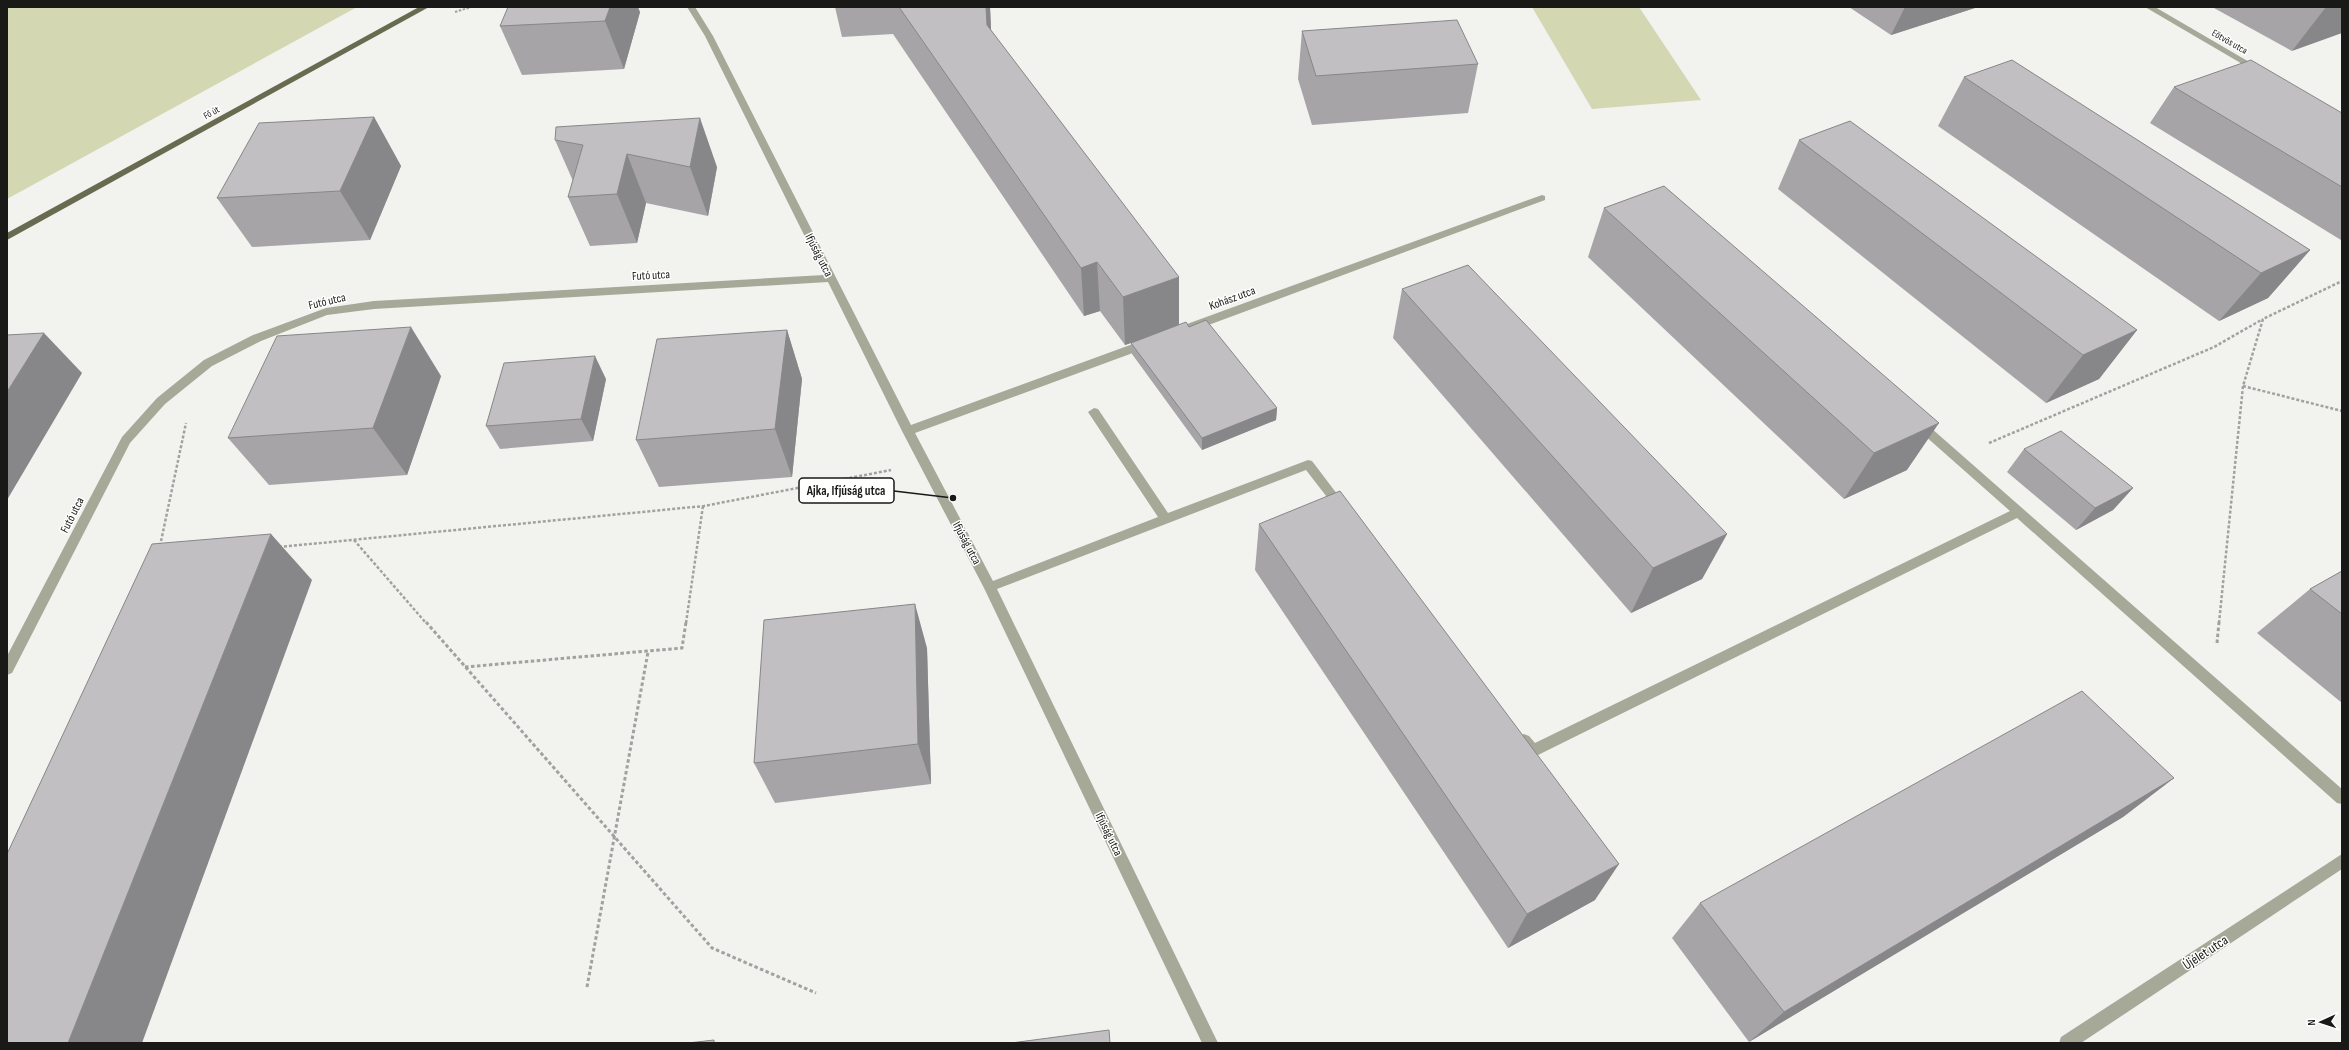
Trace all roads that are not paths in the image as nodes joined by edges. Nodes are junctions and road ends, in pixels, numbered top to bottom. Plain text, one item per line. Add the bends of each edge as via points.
1 (425, 7) edge
2 (691, 7) edge
3 (2150, 7) edge
4 (2269, 76) edge
5 (1542, 198) dead end
6 (7, 237) edge
7 (831, 278) junction
8 (1184, 329) edge
9 (1154, 340) edge
10 (1094, 412) dead end
11 (1909, 415) edge
12 (908, 431) junction
13 (2019, 512) junction
14 (1347, 514) edge
15 (1166, 519) junction
16 (990, 587) junction
17 (7, 670) edge
18 (1518, 732) edge
19 (2342, 798) edge
20 (2342, 862) edge
21 (1210, 1043) edge
22 (2067, 1043) edge

1 - 6 main road, Fő út
2 - 7 street, Ifjúság utca via 709,36
3 - 4 street, Eötvös utca
5 - 8 street, Kohász utca
7 - 12 street, Ifjúság utca
7 - 17 street, Futó utca via 374,305 326,312 257,338 208,363 161,401 126,440
9 - 12 street
10 - 15 street
11 - 13 street
12 - 16 street, Ifjúság utca
13 - 18 street via 1533,751
13 - 19 street
14 - 15 street via 1308,464
15 - 16 street
16 - 21 street, Ifjúság utca
20 - 22 street, Újélet utca

